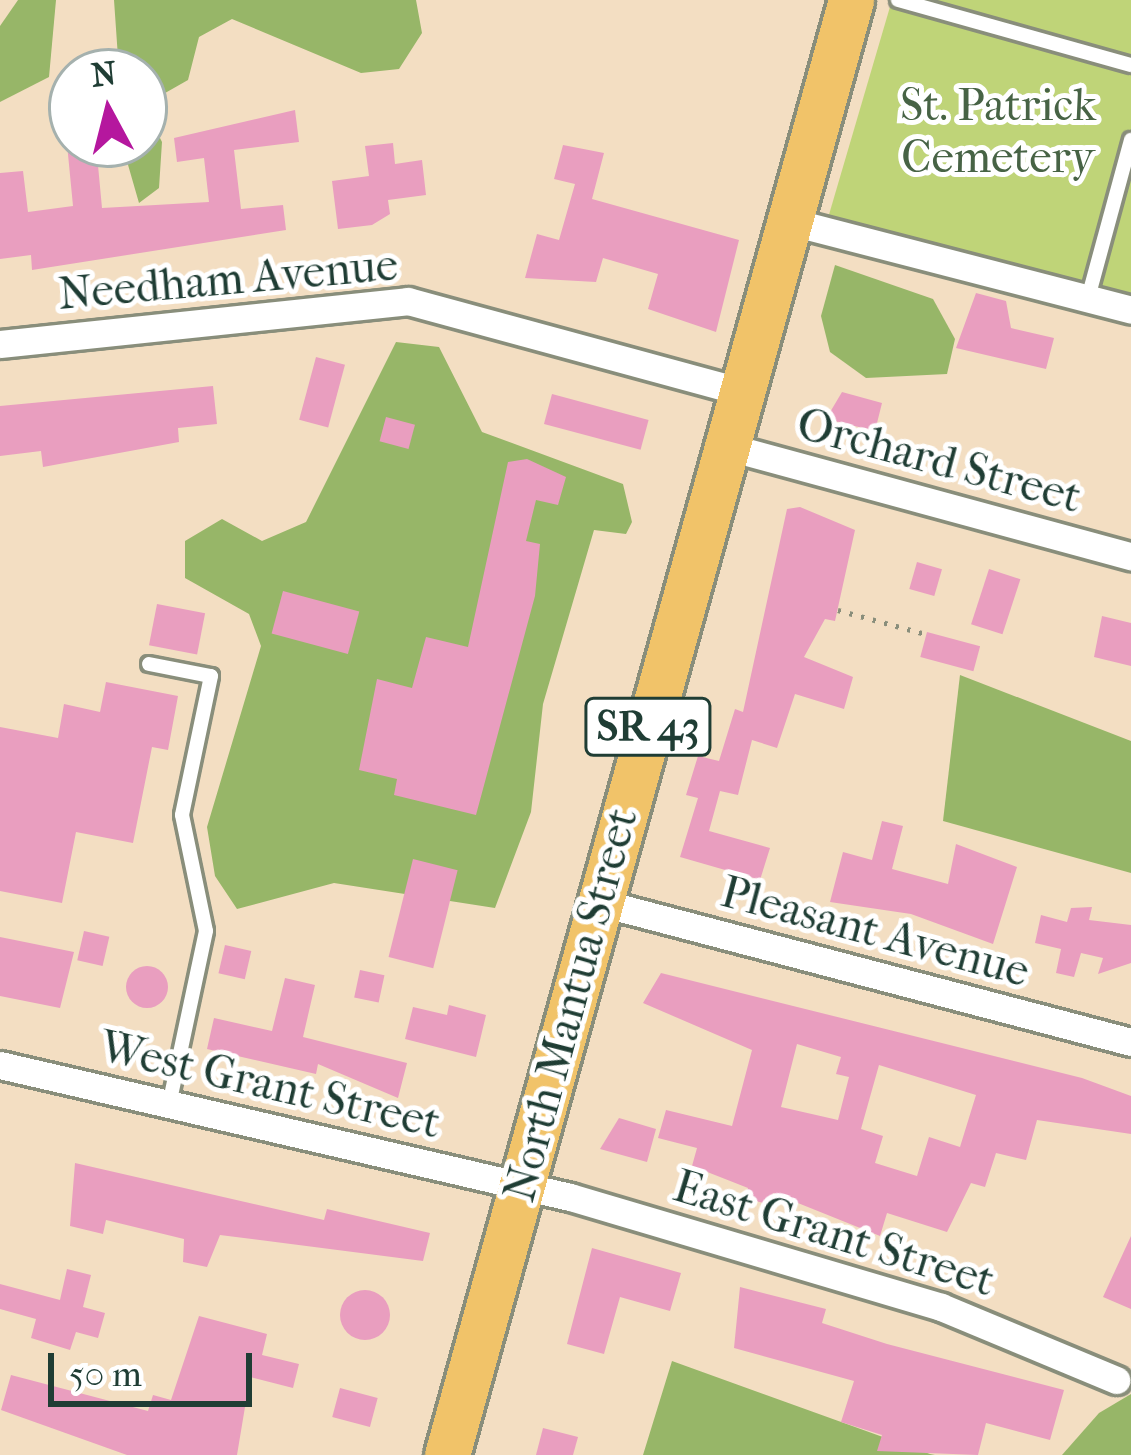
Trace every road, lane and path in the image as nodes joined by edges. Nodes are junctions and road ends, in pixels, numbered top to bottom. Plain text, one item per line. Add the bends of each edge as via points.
1 (851, 0) edge
2 (898, 0) edge
3 (1131, 64) edge
4 (1131, 140) edge
5 (788, 221) junction
6 (1088, 298) junction
7 (1131, 310) edge
8 (0, 344) edge
9 (740, 391) junction
10 (725, 446) junction
11 (1131, 556) edge
12 (838, 610) dead end
13 (926, 634) dead end
14 (149, 664) dead end
15 (598, 902) junction
16 (1131, 1042) edge
17 (0, 1065) edge
18 (169, 1105) junction
19 (521, 1186) junction
20 (1124, 1381) edge
21 (447, 1455) edge

1 - 5 main road, North Mantua Street / SR 43
2 - 3 lane
4 - 6 lane
5 - 6 street
5 - 9 main road, North Mantua Street / SR 43
6 - 7 street
8 - 9 street, Needham Avenue via 408,301
9 - 10 main road, North Mantua Street / SR 43
10 - 11 street, Orchard Street
10 - 15 main road, North Mantua Street / SR 43
12 - 13 path
14 - 18 lane via 211,676 182,814 206,931
15 - 16 street, Pleasant Avenue
15 - 19 main road, North Mantua Street / SR 43
17 - 18 street, West Grant Street
18 - 19 street, West Grant Street
19 - 20 street, East Grant Street via 941,1307
19 - 21 main road, North Mantua Street / SR 43

